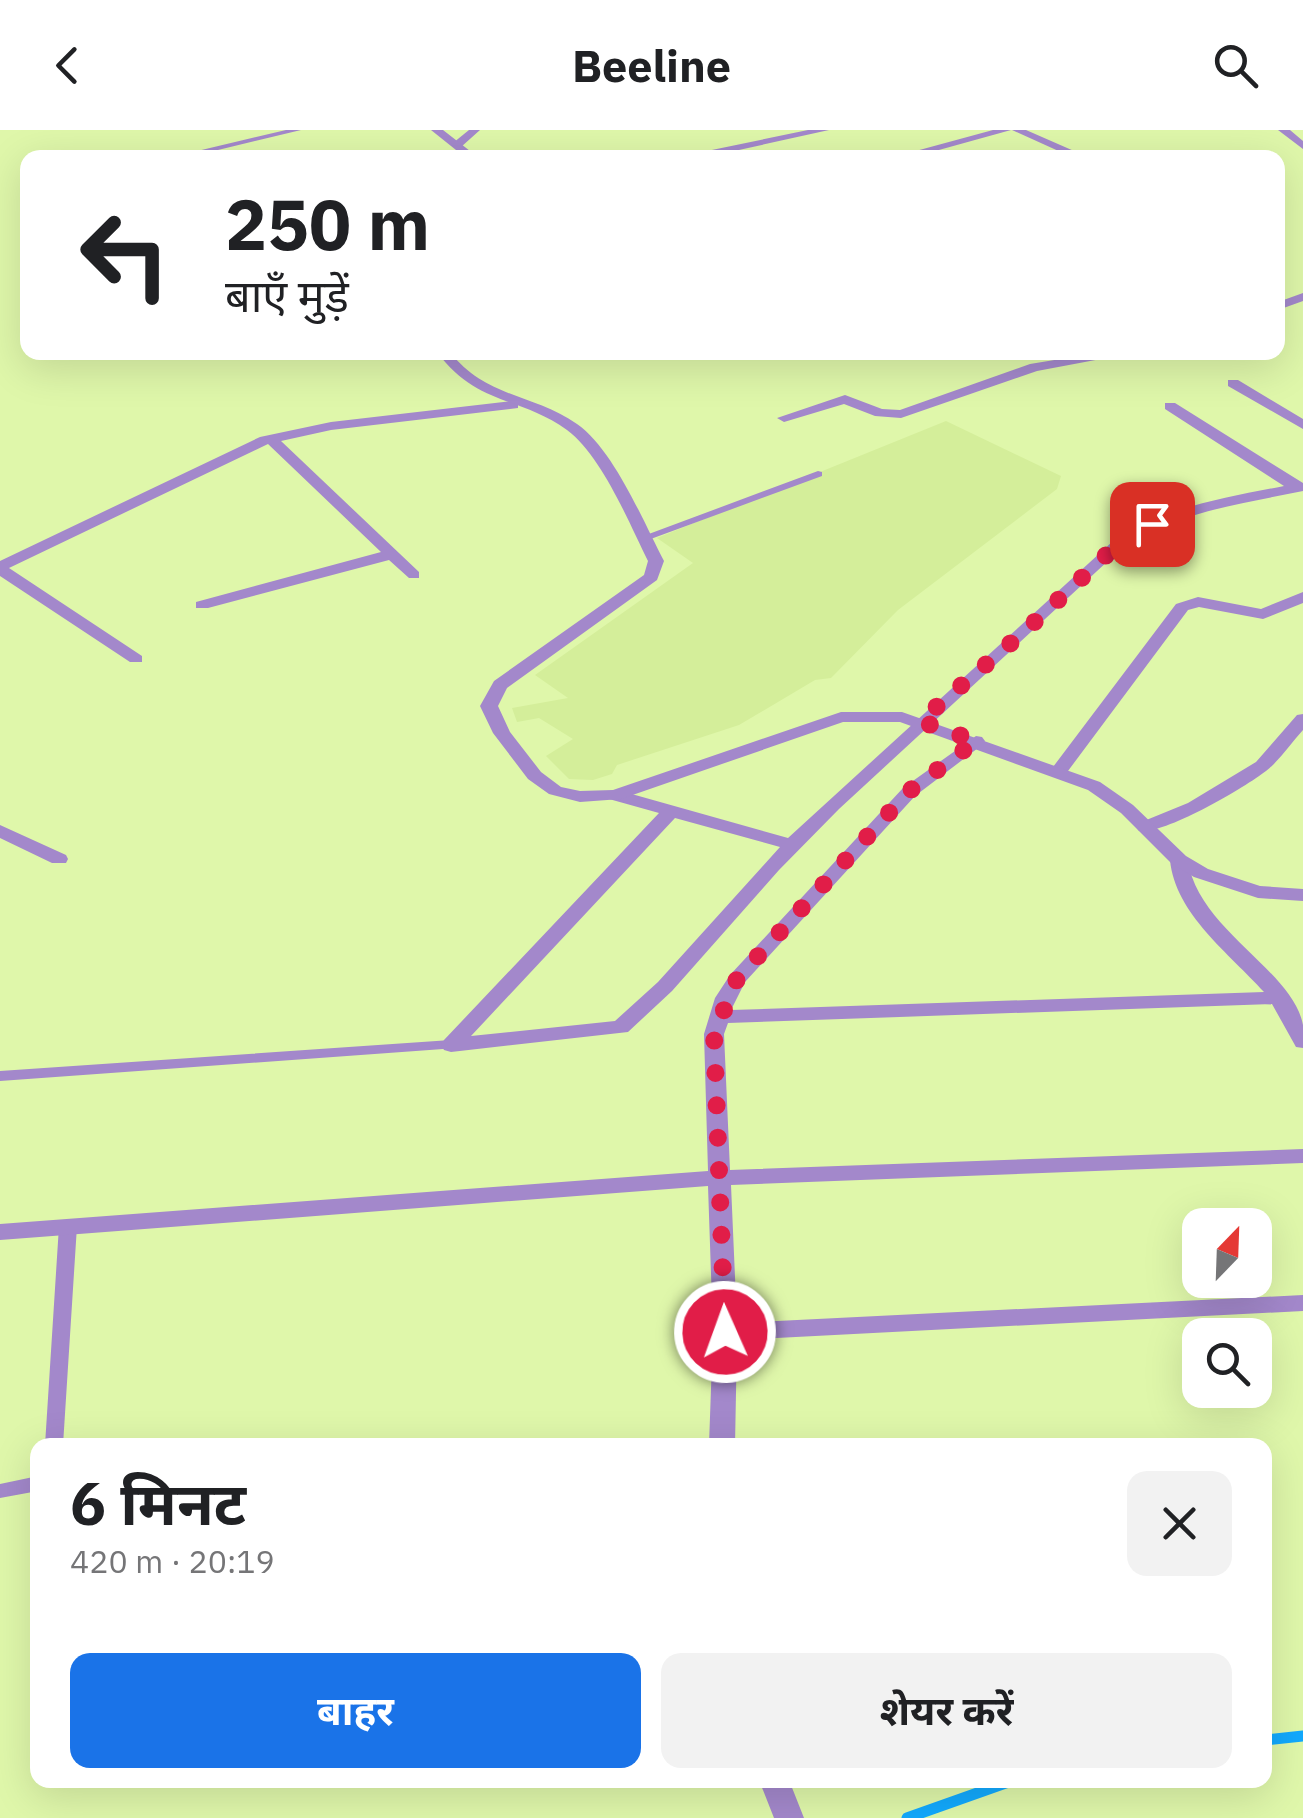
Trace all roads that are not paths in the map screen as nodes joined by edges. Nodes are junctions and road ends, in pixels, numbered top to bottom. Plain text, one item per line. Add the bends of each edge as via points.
1 (296, 130) edge
2 (436, 130) edge
3 (475, 130) edge
4 (824, 130) edge
5 (1006, 130) edge
6 (1017, 130) edge
7 (1283, 130) edge
8 (457, 145) junction
9 (1303, 146) edge
10 (207, 150) edge
11 (464, 150) edge
12 (728, 150) edge
13 (926, 150) edge
14 (1066, 150) edge
15 (449, 360) edge
16 (1080, 360) edge
17 (1233, 383) dead end
18 (513, 405) junction
19 (1170, 406) dead end
20 (784, 418) dead end
21 (1303, 425) edge
22 (271, 439) junction
23 (818, 474) dead end
24 (1300, 488) edge
25 (644, 538) junction
26 (392, 554) junction
27 (0, 568) edge
28 (414, 574) dead end
29 (1303, 597) edge
30 (202, 605) dead end
31 (136, 659) dead end
32 (1303, 720) edge
33 (926, 723) junction
34 (971, 739) junction
35 (1059, 771) junction
36 (615, 795) junction
37 (671, 811) junction
38 (1145, 827) junction
39 (0, 831) edge
40 (792, 845) junction
41 (59, 859) dead end
42 (1179, 860) junction
43 (1303, 894) edge
44 (1279, 998) junction
45 (718, 1017) junction
46 (1303, 1042) edge
47 (451, 1045) junction
48 (0, 1076) edge
49 (1303, 1156) edge
50 (720, 1178) junction
51 (68, 1226) junction
52 (0, 1232) edge
53 (1303, 1303) edge
54 (725, 1332) junction
55 (54, 1438) edge
56 (722, 1438) edge
57 (30, 1484) edge
58 (0, 1490) edge

1 - 10 lane
2 - 8 street
3 - 8 street
4 - 12 street
5 - 13 street
6 - 14 street
7 - 9 street
8 - 11 street
15 - 18 street
16 - 20 street via 1034,367 902,414 880,414 845,399
17 - 21 street
18 - 22 street
18 - 25 street via 566,424 585,439
19 - 24 street
22 - 26 street
22 - 27 street
23 - 25 lane
24 - 33 street via 1171,517 1132,533
25 - 36 street via 656,561 651,577 500,685 489,706 540,785 585,798
26 - 28 street
26 - 30 street
27 - 31 street
29 - 35 street via 1262,614 1198,602 1182,606
32 - 38 street via 1262,766
33 - 34 street
33 - 36 street via 872,714 840,718
33 - 40 street
34 - 35 street
34 - 45 street via 908,792 737,979
35 - 38 street via 1094,786
36 - 37 street
37 - 40 street
37 - 47 street
38 - 42 street
39 - 41 street
40 - 47 street via 620,1027
42 - 43 street via 1240,888
42 - 44 street via 1177,872 1189,896
44 - 45 street
44 - 46 street
45 - 50 street
47 - 48 lane
49 - 50 street
50 - 51 street
50 - 54 street
51 - 52 street
51 - 55 lane
53 - 54 street
54 - 56 street
57 - 58 lane

